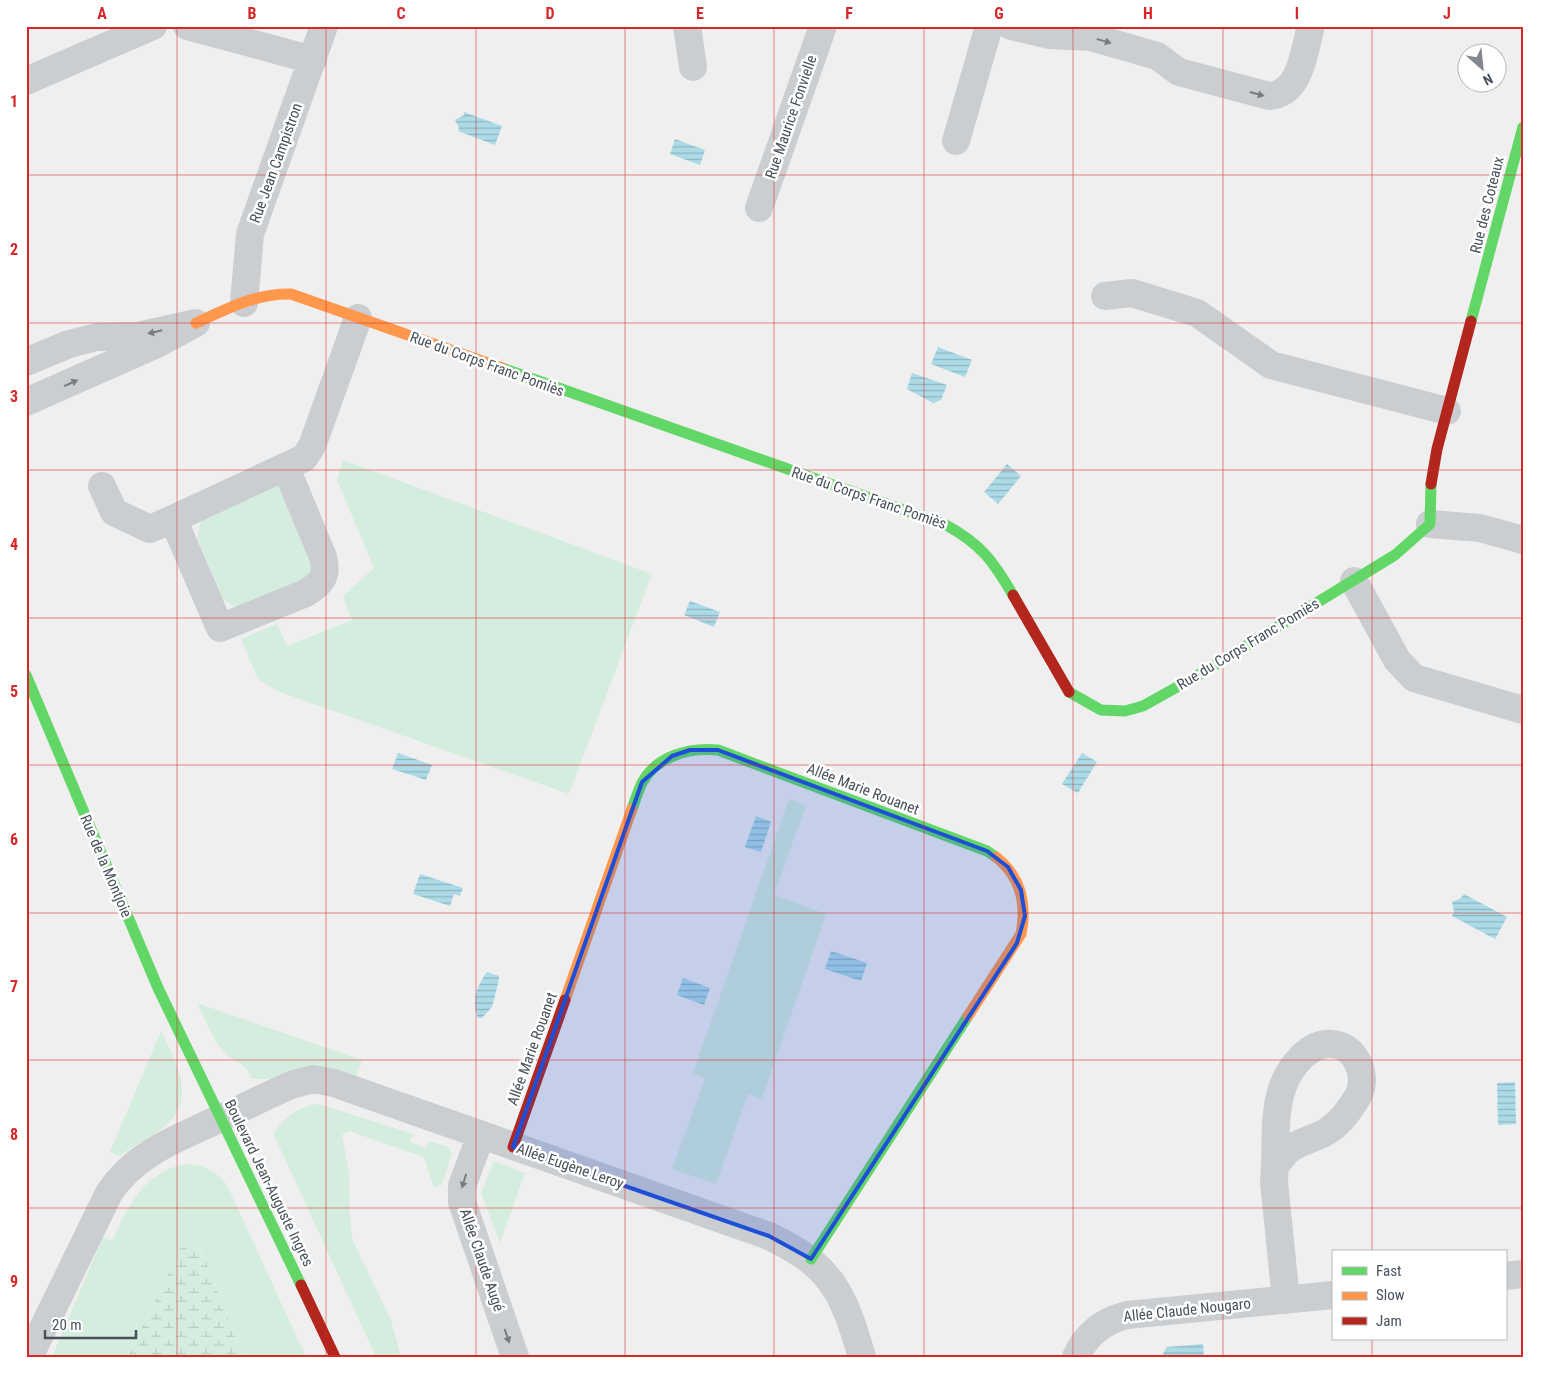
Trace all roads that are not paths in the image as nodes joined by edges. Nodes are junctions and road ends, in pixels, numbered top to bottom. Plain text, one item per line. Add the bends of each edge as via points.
1 (153, 26) edge
2 (187, 26) edge
3 (324, 26) edge
4 (687, 26) edge
5 (823, 26) edge
6 (989, 26) edge
7 (1011, 26) edge
8 (1311, 26) edge
9 (1066, 31) edge
10 (313, 60) junction
11 (693, 67) dead end
12 (26, 81) edge
13 (1523, 127) edge
14 (956, 141) dead end
15 (760, 208) dead end
16 (1105, 296) dead end
17 (244, 303) junction
18 (358, 318) junction
19 (196, 323) junction
20 (26, 362) edge
21 (26, 402) edge
22 (1446, 411) junction
23 (286, 468) junction
24 (102, 486) dead end
25 (174, 519) junction
26 (1430, 524) junction
27 (1523, 540) edge
28 (1354, 581) junction
29 (26, 675) edge
30 (1523, 710) edge
31 (33, 711) edge
32 (175, 1023) joint
33 (221, 1118) junction
34 (481, 1135) junction
35 (513, 1146) junction
36 (1275, 1166) dead end
37 (811, 1259) junction
38 (1523, 1274) edge
39 (1506, 1276) edge
40 (1332, 1295) edge
41 (1286, 1300) junction
42 (29, 1357) edge
43 (335, 1357) edge
44 (515, 1357) edge
45 (862, 1357) edge
46 (1076, 1357) edge

1 - 12 street
2 - 10 street
3 - 10 street, Rue Jean Campistron
4 - 11 street
5 - 15 street, Rue Maurice Fonvielle
6 - 14 street
7 - 9 street via 1042,34
9 -> 8 street via 1157,56 1179,72 1269,96 1282,94 1293,82
10 - 17 street, Rue Jean Campistron via 250,234
13 - 22 street, Rue des Coteaux
16 - 22 street via 1132,293 1197,313 1271,365
17 - 18 street, Rue du Corps Franc Pomiès via 277,292
17 - 19 street, Rue du Corps Franc Pomiès
18 - 23 street via 312,446 304,458
18 - 28 street, Rue du Corps Franc Pomiès via 946,525 970,538 996,566 1068,691 1101,710 1125,712 1143,706
19 -> 20 street, Rue du Corps Franc Pomiès via 138,336 88,339
21 -> 19 street, Rue du Corps Franc Pomiès via 157,344
22 - 26 street via 1430,490
23 - 25 street
23 - 25 street via 326,568 325,577 319,585 306,593 220,628
24 - 25 street via 114,512 150,529
26 - 27 street via 1480,528
26 - 28 street, Rue du Corps Franc Pomiès via 1395,555
28 - 30 street via 1397,660 1414,678
29 - 31 street, Rue de la Montjoie
31 - 32 street, Rue de la Montjoie
32 - 33 street, Boulevard Jean-Auguste Ingres
33 - 34 street, Allée Eugène Leroy via 291,1084 313,1080 334,1083
33 - 42 street, Allée Eugène Leroy via 152,1151 116,1182
33 - 43 street, Boulevard Jean-Auguste Ingres
34 - 35 street, Allée Eugène Leroy
34 -> 44 street, Allée Claude Augé via 462,1186 462,1202
35 - 37 street, Allée Eugène Leroy via 769,1236
35 - 37 street, Allée Marie Rouanet via 642,782 662,760 690,750 718,750 986,851 1008,867 1022,890 1025,916 1017,943
36 - 41 street
37 - 45 street, Allée Eugène Leroy via 842,1299
38 - 39 street
40 - 41 street, Allée Claude Nougaro
41 - 46 street, Allée Claude Nougaro via 1116,1318 1091,1332

